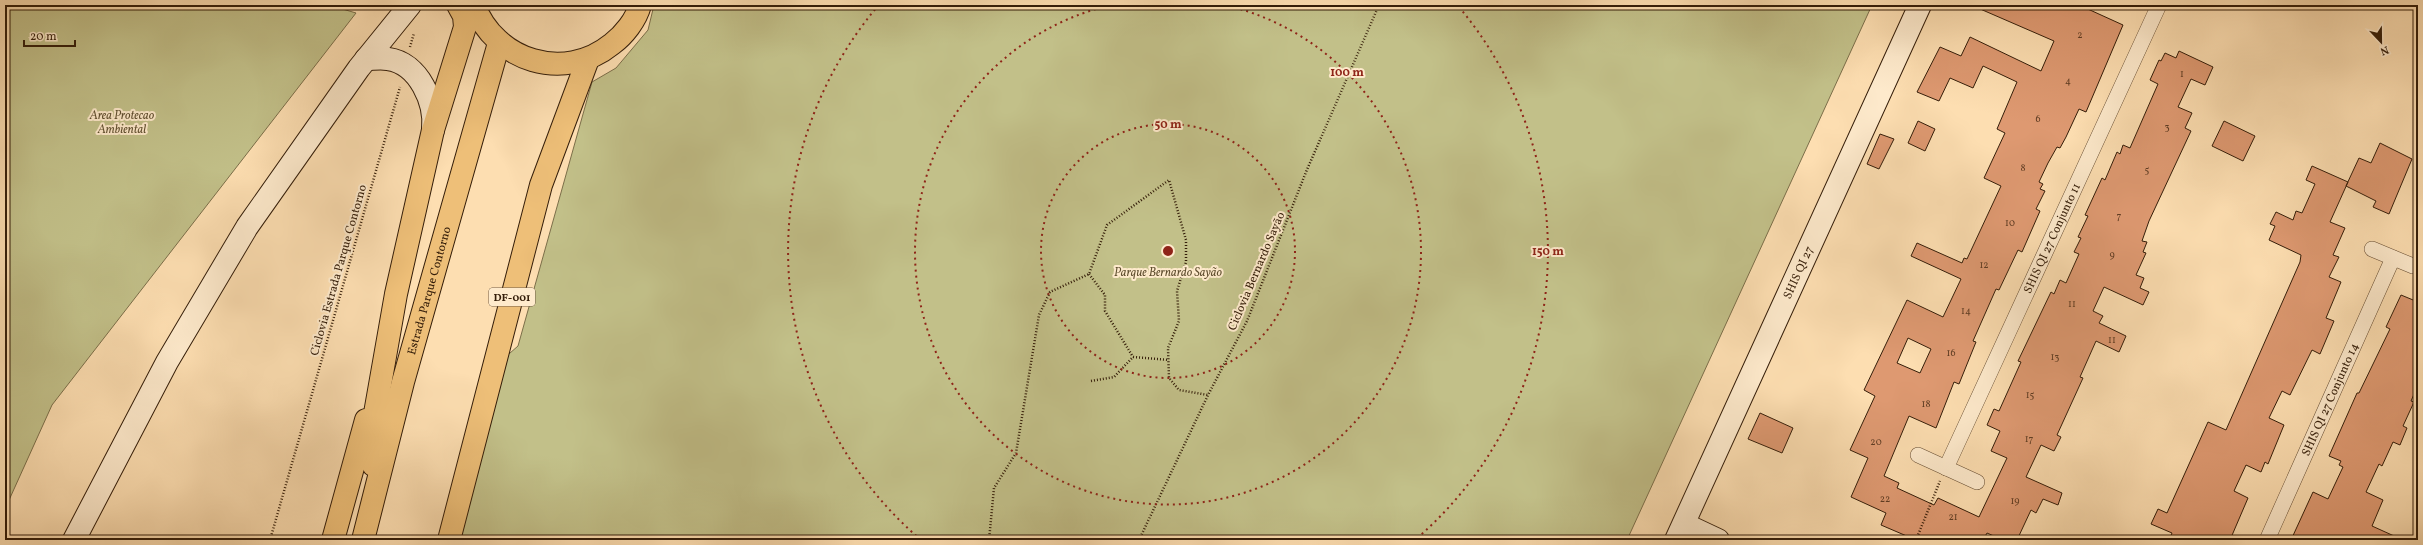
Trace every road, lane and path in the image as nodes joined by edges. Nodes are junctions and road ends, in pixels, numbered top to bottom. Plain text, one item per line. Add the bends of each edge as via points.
1 (410, 5) edge
2 (458, 5) edge
3 (474, 5) edge
4 (640, 5) edge
5 (1379, 5) edge
6 (1920, 5) edge
7 (2156, 6) edge
8 (415, 28) dead end
9 (499, 43) junction
10 (366, 59) junction
11 (588, 59) junction
12 (406, 67) junction
13 (433, 130) junction
14 (2372, 249) dead end
15 (2393, 258) junction
16 (2413, 266) dead end
17 (1089, 274) junction
18 (385, 352) junction
19 (1133, 357) junction
20 (1169, 360) junction
21 (1091, 381) dead end
22 (1208, 396) junction
23 (1918, 455) dead end
24 (1946, 468) junction
25 (1977, 482) dead end
26 (372, 504) junction
27 (1680, 532) edge
28 (74, 540) edge
29 (270, 540) edge
30 (333, 540) edge
31 (363, 540) edge
32 (449, 540) edge
33 (989, 540) edge
34 (1140, 540) edge
35 (1718, 540) edge
36 (1916, 540) edge
37 (2267, 540) edge

1 - 10 street
2 - 13 main road via 464,16 465,27
3 - 9 main road via 483,25
4 - 11 main road via 630,25 619,39
5 - 22 path, Ciclovia Bernardo Sayão via 1306,172 1247,321
6 - 27 street, SHIS QI 27
7 - 24 street, SHIS QI 27 Conjunto 11
8 - 12 path, Ciclovia Estrada Parque Contorno
9 - 11 main road via 526,59 541,63 557,65
9 - 26 main road, Estrada Parque Contorno via 403,382
10 - 12 street via 389,59
10 - 28 street via 243,234 167,362
11 - 32 main road, DF-001 via 541,185
12 - 13 street via 419,79 430,97
12 - 29 path, Ciclovia Estrada Parque Contorno
13 - 18 main road
14 - 15 street
15 - 16 street
15 - 37 street, SHIS QI 27 Conjunto 14
17 - 19 path via 1105,295 1105,311
17 - 20 path via 1107,225 1169,180 1186,240 1186,262 1177,291 1179,321 1168,348
17 - 33 path via 1050,292 1039,315 1016,453 994,488
18 - 26 main road via 374,419
18 - 30 main road
19 - 20 path
19 - 21 path via 1114,377
20 - 22 path via 1169,378 1179,390
22 - 34 path, Ciclovia Bernardo Sayão
23 - 24 street
24 - 25 street
24 - 36 path
26 - 31 main road, Estrada Parque Contorno
27 - 35 street

